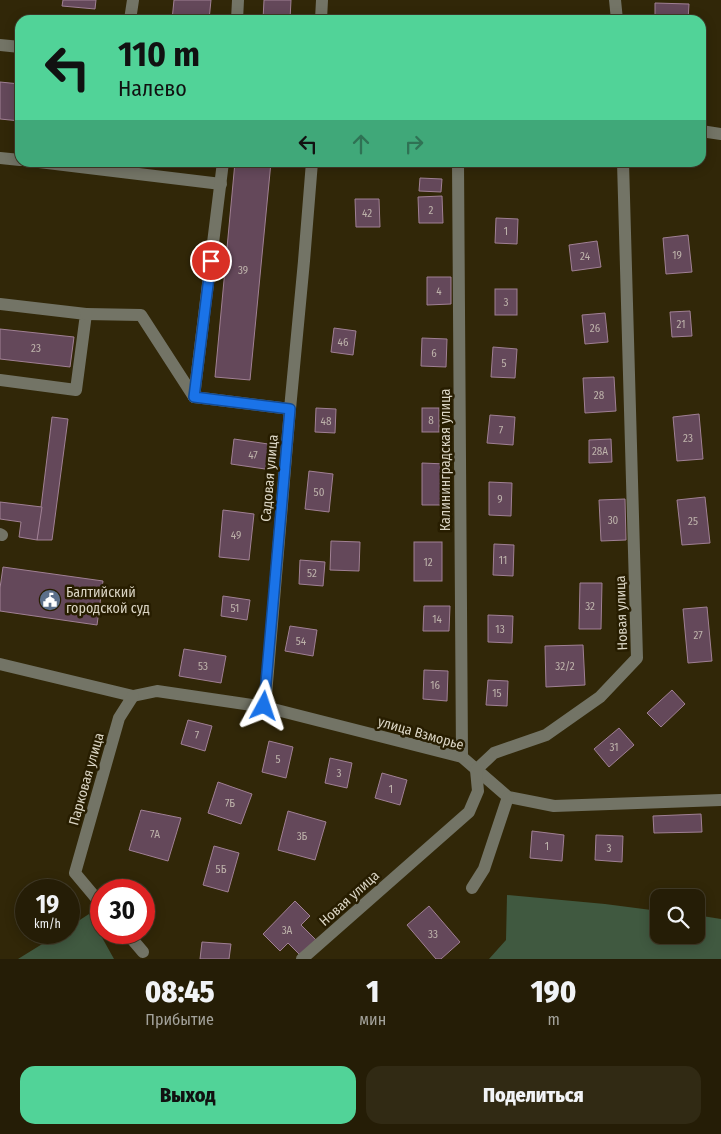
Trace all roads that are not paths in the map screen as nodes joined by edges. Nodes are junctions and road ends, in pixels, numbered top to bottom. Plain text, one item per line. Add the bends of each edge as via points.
1 (133, 0) edge
2 (238, 0) edge
3 (322, 0) edge
4 (615, 0) edge
5 (131, 15) edge
6 (237, 15) edge
7 (321, 15) edge
8 (616, 15) edge
9 (0, 45) edge
10 (15, 46) edge
11 (706, 132) edge
12 (721, 134) edge
13 (0, 158) edge
14 (15, 160) edge
15 (80, 167) edge
16 (223, 167) edge
17 (312, 167) edge
18 (458, 167) edge
19 (623, 167) edge
20 (221, 184) junction
21 (0, 304) edge
22 (86, 314) junction
23 (0, 380) edge
24 (194, 397) junction
25 (290, 409) junction
26 (0, 664) edge
27 (133, 696) junction
28 (264, 706) junction
29 (462, 757) junction
30 (476, 770) junction
31 (508, 797) junction
32 (721, 800) edge
33 (472, 888) dead end
34 (90, 891) edge
35 (136, 944) edge
36 (143, 952) dead end
37 (302, 959) edge

1 - 5 street
2 - 6 street
3 - 7 street
4 - 8 street
9 - 10 street
11 - 12 street
13 - 14 street
15 - 20 street
16 - 20 street
17 - 25 street, Садовая улица
18 - 29 street, Калининградская улица
19 - 30 street, Новая улица via 637,658 600,697 554,730 494,753
20 - 24 street
21 - 22 street
22 - 23 street via 76,390
22 - 24 street via 141,315
24 - 25 street
25 - 28 street, Садовая улица
26 - 27 street
27 - 28 street, улица Взморье via 157,692
27 - 34 street, Парковая улица via 119,718 75,873
28 - 29 street, улица Взморье
29 - 30 street, улица Взморье
30 - 31 street, улица Взморье
30 - 37 street, Новая улица via 478,791 469,812
31 - 32 street, улица Взморье via 554,806
31 - 33 street via 484,869
35 - 36 street

